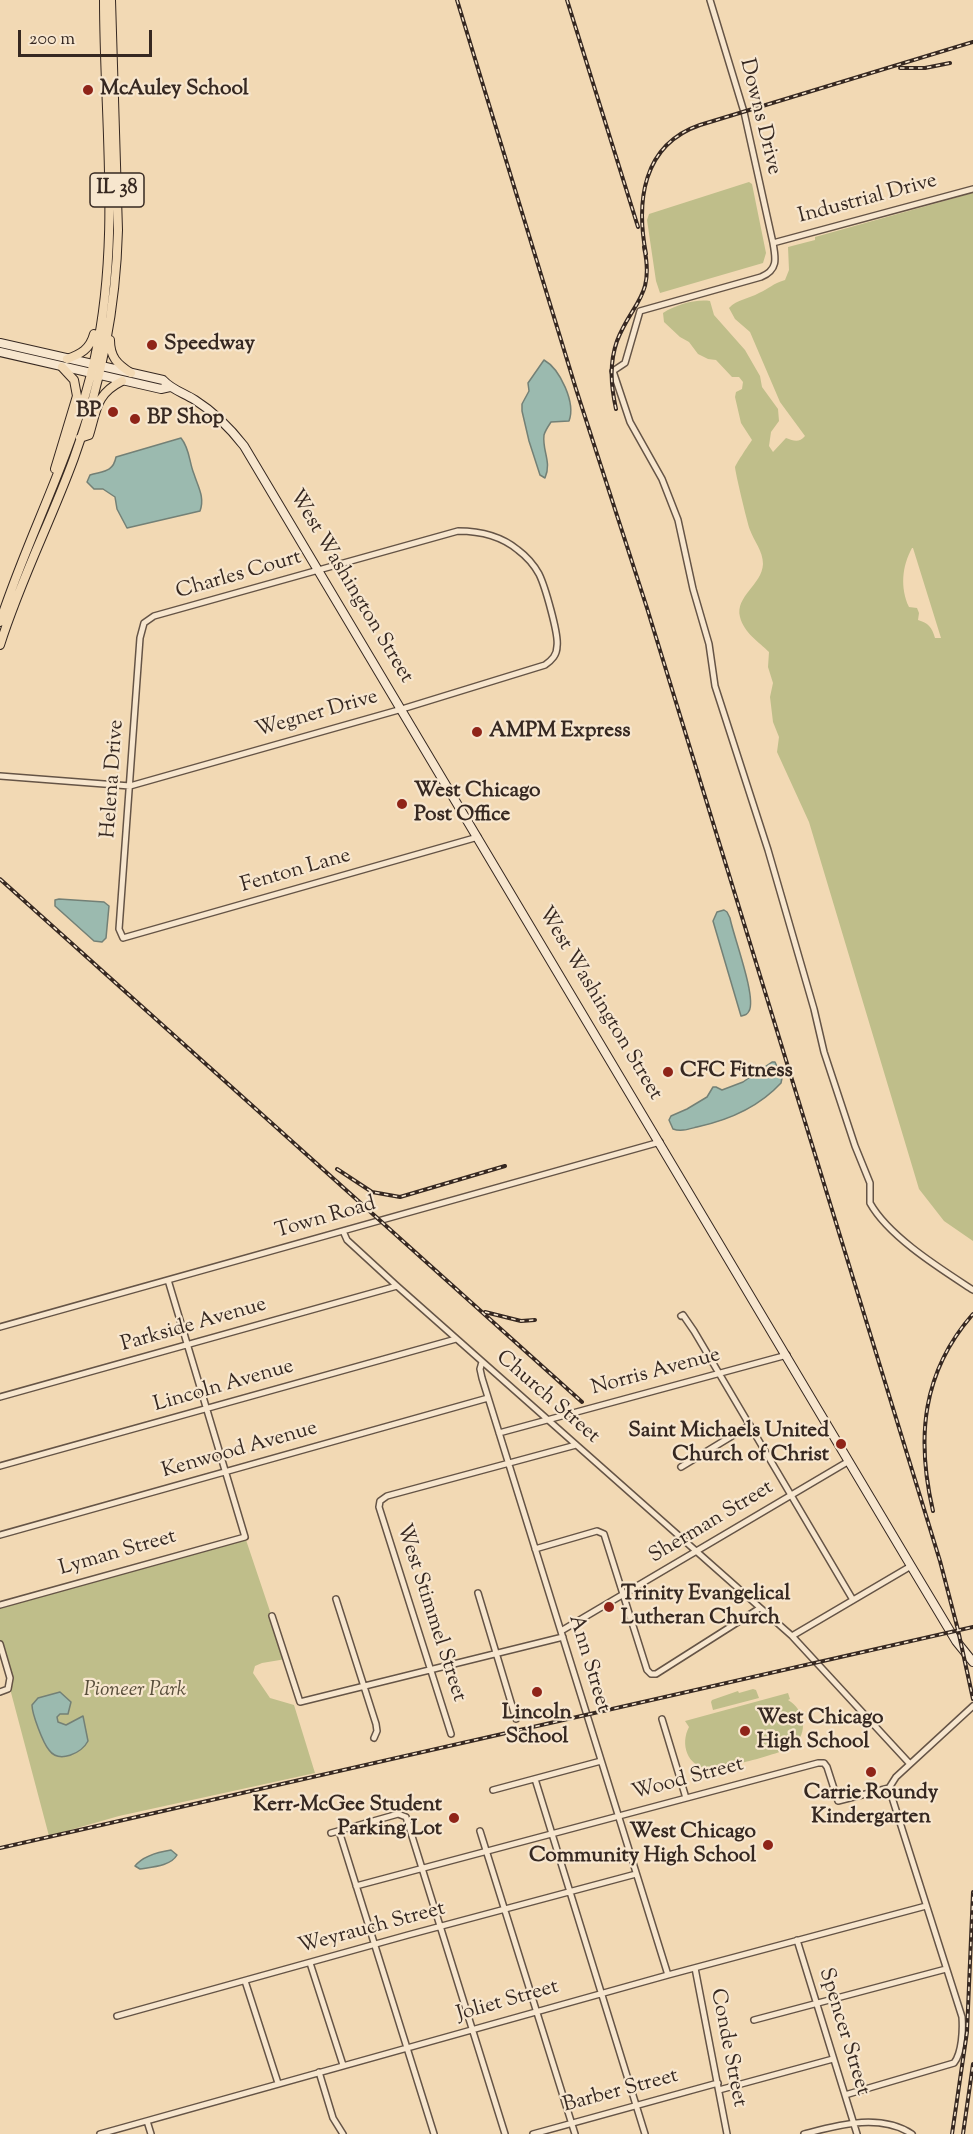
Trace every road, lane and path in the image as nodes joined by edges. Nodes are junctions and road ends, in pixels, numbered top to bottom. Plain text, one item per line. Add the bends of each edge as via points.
1 (104, 0) edge
2 (111, 0) edge
3 (710, 0) edge
4 (973, 189) edge
5 (773, 243) junction
6 (105, 294) junction
7 (110, 326) junction
8 (0, 343) edge
9 (0, 352) edge
10 (65, 363) junction
11 (96, 370) junction
12 (131, 373) junction
13 (122, 381) junction
14 (170, 387) junction
15 (80, 438) junction
16 (52, 488) junction
17 (319, 570) junction
18 (539, 575) joint
19 (0, 622) edge
20 (144, 622) joint
21 (0, 645) edge
22 (402, 709) junction
23 (0, 776) edge
24 (130, 786) junction
25 (478, 837) junction
26 (123, 938) joint
27 (660, 1142) junction
28 (343, 1231) junction
29 (168, 1280) junction
30 (397, 1286) junction
31 (973, 1290) edge
32 (681, 1316) dead end
33 (0, 1327) edge
34 (456, 1339) junction
35 (188, 1345) junction
36 (786, 1355) junction
37 (482, 1362) junction
38 (719, 1373) junction
39 (0, 1397) edge
40 (488, 1398) junction
41 (207, 1408) junction
42 (549, 1420) junction
43 (750, 1425) junction
44 (499, 1433) junction
45 (576, 1445) junction
46 (849, 1461) junction
47 (508, 1464) junction
48 (0, 1466) edge
49 (681, 1467) dead end
50 (227, 1472) junction
51 (791, 1495) junction
52 (0, 1535) edge
53 (535, 1549) junction
54 (696, 1552) junction
55 (911, 1566) junction
56 (478, 1593) dead end
57 (623, 1595) junction
58 (336, 1599) dead end
59 (854, 1600) junction
60 (0, 1605) edge
61 (760, 1608) junction
62 (272, 1616) dead end
63 (562, 1634) junction
64 (792, 1636) junction
65 (0, 1644) edge
66 (496, 1654) junction
67 (973, 1662) edge
68 (431, 1670) junction
69 (364, 1687) junction
70 (0, 1692) edge
71 (973, 1706) edge
72 (516, 1719) dead end
73 (662, 1719) dead end
74 (451, 1734) dead end
75 (374, 1738) dead end
76 (601, 1761) junction
77 (910, 1764) junction
78 (535, 1779) junction
79 (889, 1788) junction
80 (493, 1790) dead end
81 (686, 1798) junction
82 (618, 1816) junction
83 (480, 1830) dead end
84 (339, 1831) junction
85 (331, 1833) dead end
86 (552, 1834) junction
87 (487, 1851) junction
88 (422, 1869) junction
89 (636, 1874) junction
90 (356, 1886) junction
91 (570, 1892) junction
92 (926, 1906) junction
93 (505, 1910) junction
94 (440, 1927) junction
95 (797, 1940) junction
96 (375, 1945) junction
97 (310, 1963) junction
98 (695, 1968) junction
99 (946, 1969) junction
100 (668, 1975) junction
101 (245, 1981) junction
102 (601, 1993) junction
103 (816, 2004) junction
104 (537, 2011) junction
105 (117, 2016) dead end
106 (754, 2020) dead end
107 (472, 2029) junction
108 (407, 2048) junction
109 (833, 2059) junction
110 (343, 2065) junction
111 (319, 2072) junction
112 (278, 2083) junction
113 (718, 2083) junction
114 (719, 2090) junction
115 (845, 2096) junction
116 (636, 2105) junction
117 (147, 2121) junction
118 (572, 2123) junction
119 (854, 2123) junction
120 (100, 2134) edge
121 (151, 2134) edge
122 (343, 2134) edge
123 (434, 2134) edge
124 (505, 2134) edge
125 (533, 2134) edge
126 (575, 2134) edge
127 (645, 2134) edge
128 (728, 2134) edge
129 (804, 2134) edge
130 (857, 2134) edge
131 (912, 2134) edge

1 - 6 main road, IL 38 via 110,191
2 - 7 main road, IL 38 via 118,230
3 - 5 street, Downs Drive via 744,112
4 - 5 street, Industrial Drive
5 - 31 street, Downs Drive via 775,264 767,274 640,310 625,363 613,371 630,422 662,479 678,520 709,644 715,686 771,861 824,1052 870,1183 870,1203 898,1235
6 - 10 main road via 99,301 92,342
6 - 11 main road, IL 38
7 - 11 main road, IL 38
7 - 12 main road via 112,356
8 - 10 main road
9 - 10 main road
10 - 11 main road
10 - 16 main road via 77,396
11 - 12 main road, West Washington Street
11 - 13 main road, West Washington Street
11 - 15 main road, IL 38
11 - 16 main road, IL 38
12 - 14 main road, West Washington Street via 164,380
13 - 14 main road, West Washington Street via 161,389
13 - 15 main road via 101,397 89,435
14 - 17 main road, West Washington Street via 205,408 236,436
15 - 21 main road, IL 38
16 - 19 main road, IL 38
17 - 18 street, Charles Court via 458,531 478,531 520,551
17 - 20 street, Charles Court
17 - 22 main road, West Washington Street
18 - 22 street, Wegner Drive via 557,635 554,658 545,665
20 - 24 street, Helena Drive
22 - 24 street, Wegner Drive
22 - 25 main road, West Washington Street
23 - 24 street, Wegner Drive
24 - 26 street, Helena Drive via 119,929
25 - 26 street, Fenton Lane
25 - 27 main road, West Washington Street
27 - 28 street, Town Road
27 - 36 main road, West Washington Street
28 - 29 street, Town Road
28 - 30 street, Church Street via 347,1240
29 - 33 street, Town Road
29 - 35 street
30 - 34 street, Church Street
30 - 35 street, Parkside Avenue
32 - 38 street
34 - 37 street, Church Street
34 - 41 street, Lincoln Avenue
35 - 39 street, Parkside Avenue
35 - 41 street
36 - 38 street, Norris Avenue
36 - 46 main road, West Washington Street
37 - 40 street, Ann Street via 480,1369
37 - 42 street, Church Street
38 - 42 street, Norris Avenue
38 - 43 street
40 - 44 street, Ann Street
40 - 50 street, Kenwood Avenue
41 - 48 street, Lincoln Avenue
41 - 50 street
42 - 44 street, Norris Avenue
42 - 45 street, Church Street
43 - 49 street
43 - 51 street
44 - 47 street, Ann Street
45 - 47 street
45 - 54 street, Church Street
46 - 51 street, Sherman Street
46 - 55 main road, West Washington Street
47 - 53 street, Ann Street
47 - 68 street, West Stimmel Street via 380,1501
50 - 52 street, Kenwood Avenue
50 - 60 street, Lyman Street via 245,1537
51 - 54 street, Sherman Street
51 - 59 street
53 - 57 street via 597,1531 603,1533
53 - 63 street, Ann Street
54 - 57 street, Sherman Street
54 - 61 street, Church Street
55 - 59 street
55 - 67 main road, West Washington Street
56 - 66 street
57 - 61 street via 651,1674
57 - 63 street, Sherman Street
58 - 69 street
59 - 64 street
61 - 64 street, Church Street
62 - 69 street, Sherman Street via 300,1702
63 - 66 street, Sherman Street
63 - 76 street, Ann Street
64 - 77 street, Church Street
65 - 70 street via 10,1678 9,1687
66 - 68 street, Sherman Street
66 - 72 street
68 - 69 street, Sherman Street
68 - 74 street, West Stimmel Street
69 - 75 street via 377,1731
71 - 77 street
73 - 81 street
76 - 78 street
76 - 82 street, Ann Street
77 - 79 street
78 - 80 street
78 - 86 street
79 - 81 street, Wood Street via 838,1801 821,1763
79 - 92 street
81 - 82 street, Wood Street
82 - 86 street, Wood Street
82 - 89 street, Ann Street
83 - 87 street
84 - 85 street
84 - 88 street via 404,1815
84 - 90 street
86 - 87 street, Wood Street
86 - 91 street
87 - 88 street, Wood Street
87 - 93 street
88 - 90 street, Wood Street
88 - 94 street
89 - 91 street, Weyrauch Street
89 - 100 street, Ann Street
90 - 96 street
91 - 93 street, Weyrauch Street
91 - 102 street
92 - 95 street, Joliet Street
92 - 99 street
93 - 94 street, Weyrauch Street
93 - 104 street
94 - 96 street, Weyrauch Street
94 - 107 street
95 - 98 street, Joliet Street
95 - 103 street, Spencer Street
96 - 97 street, Weyrauch Street
96 - 108 street
97 - 101 street, Weyrauch Street
97 - 110 street
98 - 100 street, Joliet Street
98 - 113 street, Conde Street
99 - 103 street
99 - 115 street via 962,2022 954,2063
100 - 102 street, Joliet Street
101 - 105 street, Weyrauch Street
101 - 112 street
102 - 104 street, Joliet Street
102 - 116 street
103 - 106 street
103 - 109 street, Spencer Street
104 - 107 street, Joliet Street
104 - 118 street
107 - 108 street, Joliet Street
107 - 124 street
108 - 110 street, Joliet Street
108 - 123 street
109 - 114 street
109 - 115 street, Spencer Street
110 - 111 street, Joliet Street
111 - 112 street, Joliet Street
111 - 122 street via 333,2118
112 - 117 street, Joliet Street
113 - 114 street, Conde Street
113 - 116 street, Barber Street
114 - 128 street, Conde Street
115 - 119 street, Spencer Street
116 - 118 street, Barber Street
116 - 127 street
117 - 120 street, Joliet Street
117 - 121 street
118 - 125 street, Barber Street
118 - 126 street
119 - 129 street
119 - 130 street, Spencer Street
119 - 131 street via 874,2122

